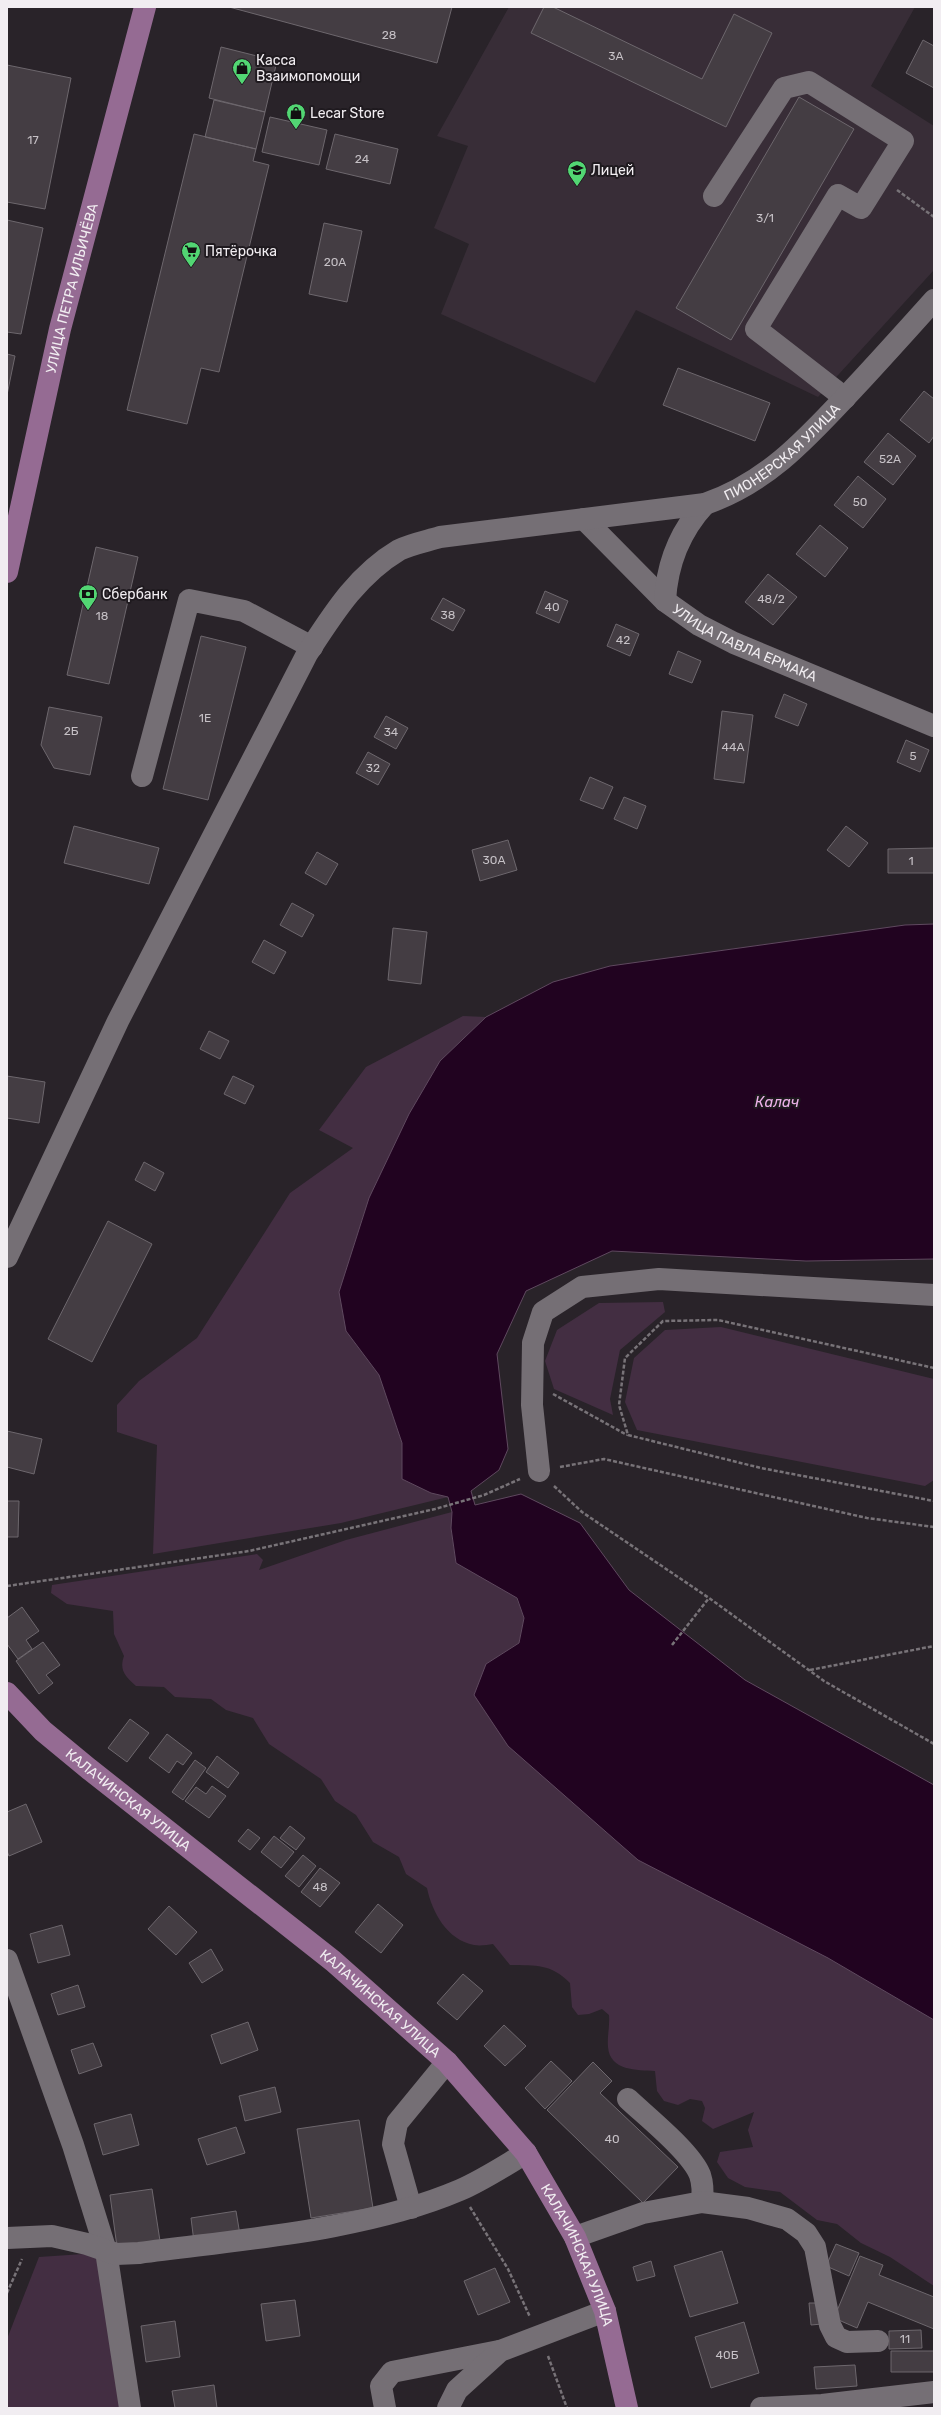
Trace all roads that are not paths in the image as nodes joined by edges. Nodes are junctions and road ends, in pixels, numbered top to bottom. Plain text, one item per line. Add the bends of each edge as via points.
1 (145, 7) edge
2 (714, 196) dead end
3 (934, 300) edge
4 (845, 398) junction
5 (705, 504) junction
6 (584, 519) junction
7 (7, 572) edge
8 (665, 601) junction
9 (312, 647) junction
10 (934, 726) edge
11 (142, 776) dead end
12 (7, 1257) edge
13 (934, 1295) edge
14 (539, 1471) road end
15 (7, 1693) edge
16 (7, 1960) edge
17 (447, 2062) junction
18 (628, 2099) dead end
19 (526, 2153) junction
20 (702, 2202) junction
21 (410, 2208) junction
22 (575, 2237) junction
23 (7, 2238) edge
24 (106, 2251) junction
25 (605, 2311) junction
26 (878, 2341) dead end
27 (500, 2351) junction
28 (934, 2392) edge
29 (130, 2408) edge
30 (385, 2408) edge
31 (448, 2408) edge
32 (627, 2408) edge
33 (761, 2408) edge

1 - 7 main road, УЛИЦА ПЕТРА ИЛЬИЧЁВА via 60,329
2 - 4 street via 784,88 809,82 903,141 861,208 838,195 756,329
3 - 4 street, ПИОНЕРСКАЯ УЛИЦА
4 - 5 street, ПИОНЕРСКАЯ УЛИЦА via 794,450 757,480 732,495
5 - 6 street, ПИОНЕРСКАЯ УЛИЦА
5 - 8 street via 689,521 678,545 666,579
6 - 8 street, УЛИЦА ПАВЛА ЕРМАКА
6 - 9 street, ПИОНЕРСКАЯ УЛИЦА via 440,537 401,549 368,572 337,606
8 - 10 street, УЛИЦА ПАВЛА ЕРМАКА via 699,625 734,643
9 - 11 street via 244,611 189,600
9 - 12 street, ПИОНЕРСКАЯ УЛИЦА via 118,1021
13 - 14 street via 659,1279 582,1287 543,1312 533,1343 532,1405
15 - 17 main road, КАЛАЧИНСКАЯ УЛИЦА via 43,1731 333,1961
16 - 24 street via 73,2145
17 - 19 main road, КАЛАЧИНСКАЯ УЛИЦА
17 - 21 street via 397,2123 393,2144
18 - 20 street via 689,2158 699,2174 703,2190
19 - 21 street via 489,2176
19 - 22 main road, КАЛАЧИНСКАЯ УЛИЦА
20 - 22 street via 643,2214
20 - 26 street via 748,2208 786,2219 806,2233 815,2247 830,2325 836,2336 847,2342
21 - 24 street via 336,2225 140,2254 116,2254
22 - 25 main road, КАЛАЧИНСКАЯ УЛИЦА
23 - 24 street via 52,2236
24 - 29 street
25 - 27 street
25 - 32 main road, КАЛАЧИНСКАЯ УЛИЦА
27 - 30 street via 392,2372 381,2386
27 - 31 street via 457,2390
28 - 33 street via 822,2405

